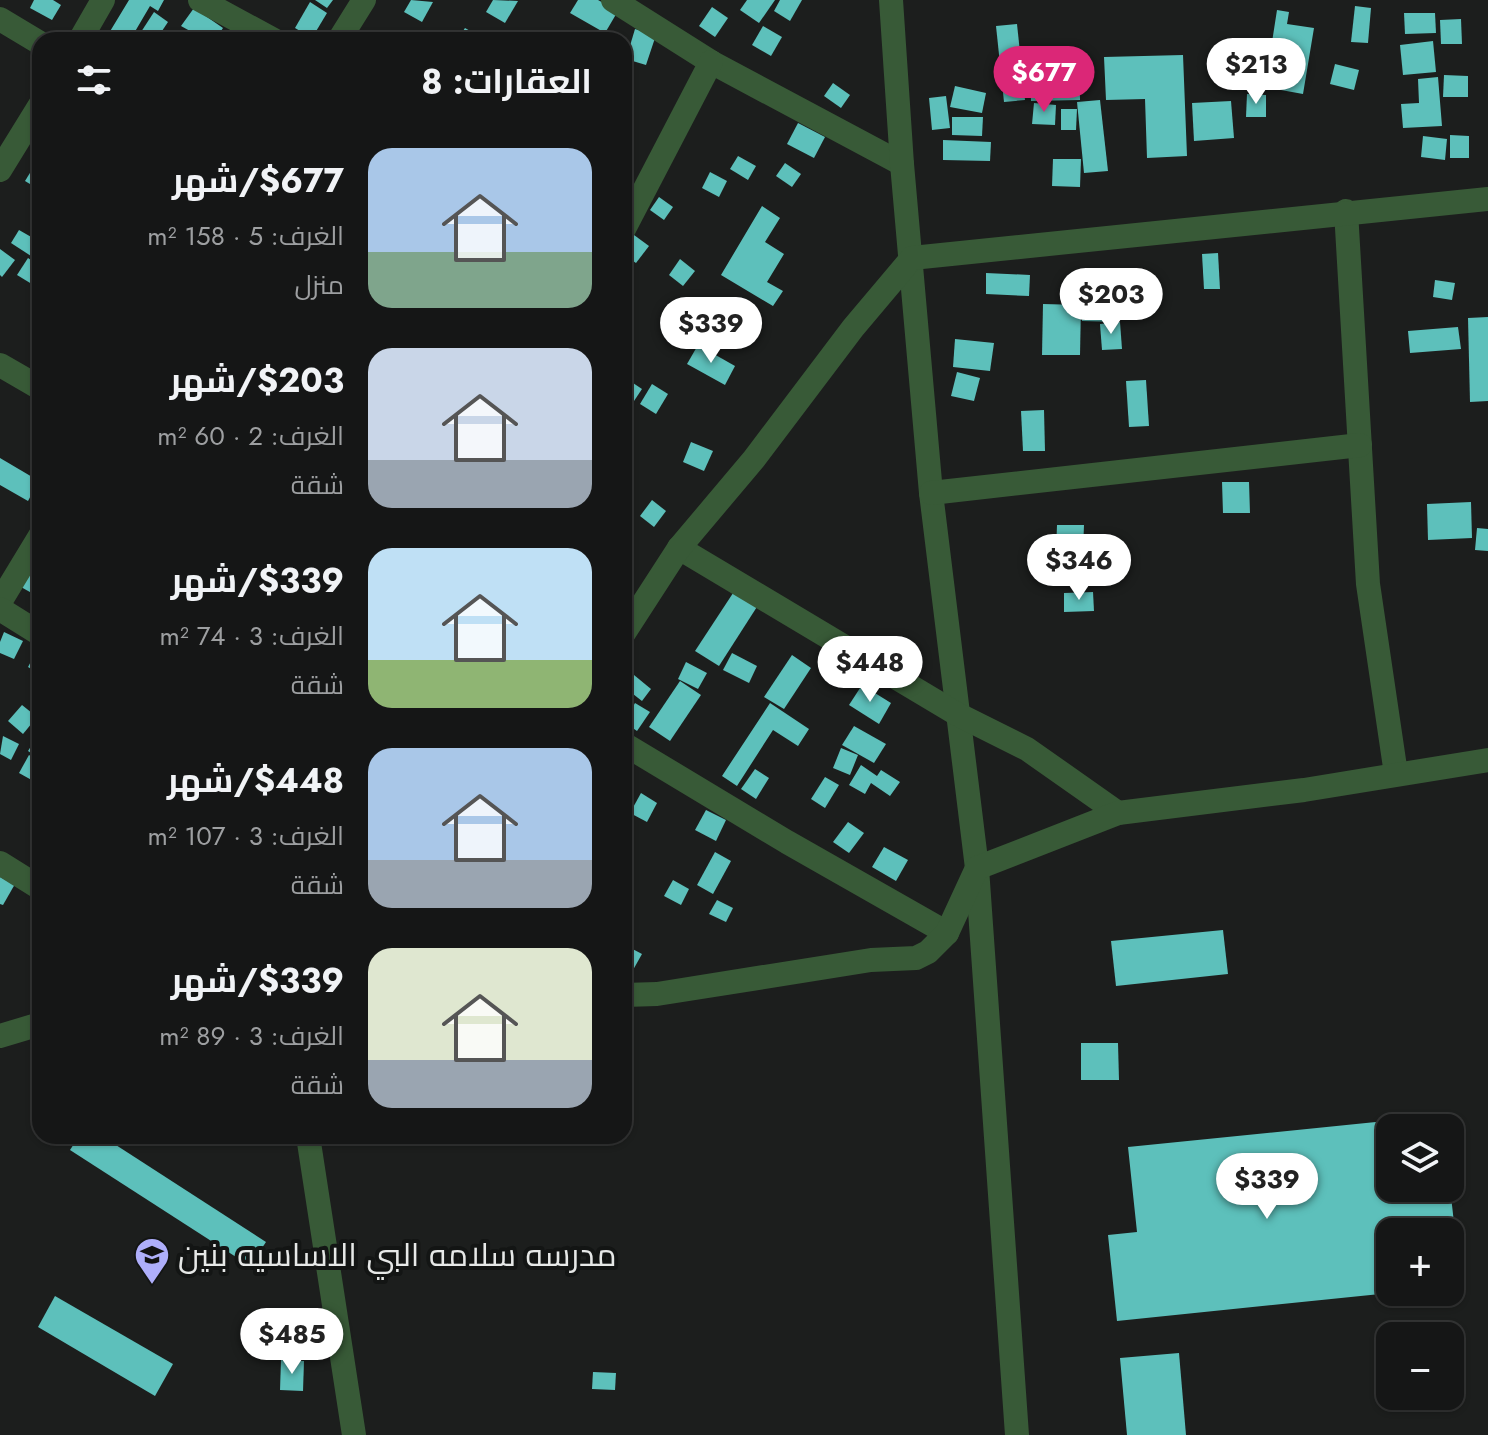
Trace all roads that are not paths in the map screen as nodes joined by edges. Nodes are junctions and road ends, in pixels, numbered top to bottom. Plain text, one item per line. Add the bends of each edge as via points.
1 (103, 0) edge
2 (200, 0) edge
3 (364, 0) edge
4 (613, 0) edge
5 (891, 0) edge
6 (0, 19) edge
7 (85, 32) edge
8 (259, 32) edge
9 (344, 32) edge
10 (32, 38) edge
11 (711, 62) junction
12 (30, 143) edge
13 (902, 164) junction
14 (0, 170) edge
15 (1488, 199) edge
16 (1346, 211) junction
17 (632, 214) edge
18 (912, 258) junction
19 (0, 365) edge
20 (32, 383) edge
21 (1360, 445) junction
22 (931, 493) junction
23 (679, 548) junction
24 (32, 549) edge
25 (0, 602) edge
26 (0, 609) edge
27 (632, 621) edge
28 (32, 629) edge
29 (957, 714) junction
30 (632, 749) edge
31 (1488, 760) edge
32 (1396, 774) junction
33 (1118, 813) junction
34 (0, 863) edge
35 (977, 868) junction
36 (32, 883) edge
37 (947, 933) junction
38 (632, 995) edge
39 (32, 1026) edge
40 (0, 1036) edge
41 (309, 1144) edge
42 (354, 1435) edge
43 (1017, 1435) edge

1 - 7 street
2 - 8 street
3 - 9 street
4 - 11 street
5 - 13 street
6 - 10 street
11 - 13 street
11 - 17 street
12 - 14 street
13 - 18 street
15 - 16 street
16 - 18 street
16 - 21 street
18 - 22 street
18 - 23 street
19 - 20 street
21 - 22 street
21 - 32 street via 1368,584
22 - 29 street
23 - 27 street
23 - 29 street
24 - 25 street
26 - 28 street
29 - 33 street via 1027,749
29 - 35 street
30 - 37 street
31 - 32 street
32 - 33 street
33 - 35 street
34 - 36 street
35 - 37 street
35 - 43 street
37 - 38 street via 916,958
39 - 40 street
41 - 42 street

